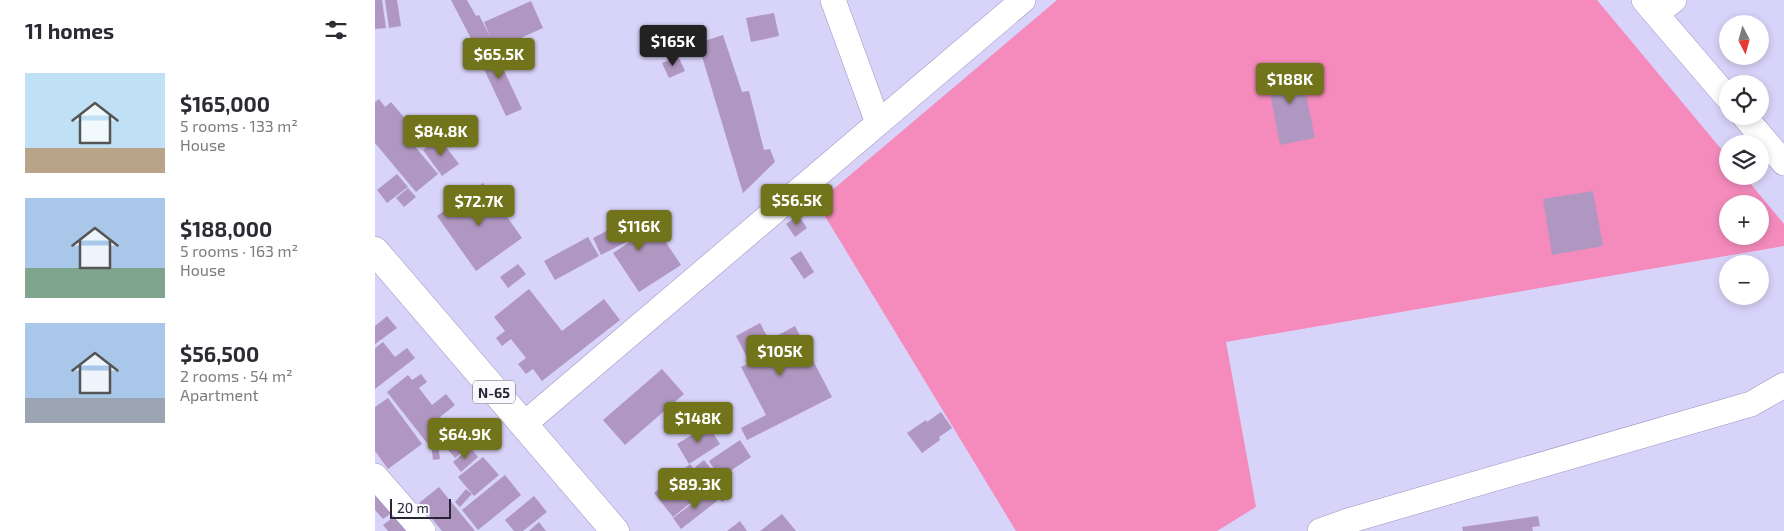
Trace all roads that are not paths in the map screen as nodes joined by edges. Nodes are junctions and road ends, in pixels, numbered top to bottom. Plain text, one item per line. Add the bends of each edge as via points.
1 (833, 0) edge
2 (1023, 0) edge
3 (1658, 4) edge
4 (1719, 86) edge
5 (878, 123) junction
6 (1752, 125) edge
7 (1784, 163) edge
8 (375, 251) edge
9 (1784, 385) edge
10 (523, 425) junction
11 (375, 476) edge
12 (1349, 526) edge
13 (423, 531) edge
14 (615, 531) edge
15 (1320, 531) edge

1 - 5 street
2 - 5 street
3 - 4 street
5 - 10 street
6 - 7 street
8 - 10 highway, N-65
9 - 12 street via 1751,404
10 - 14 highway, N-65
11 - 13 street
12 - 15 street

